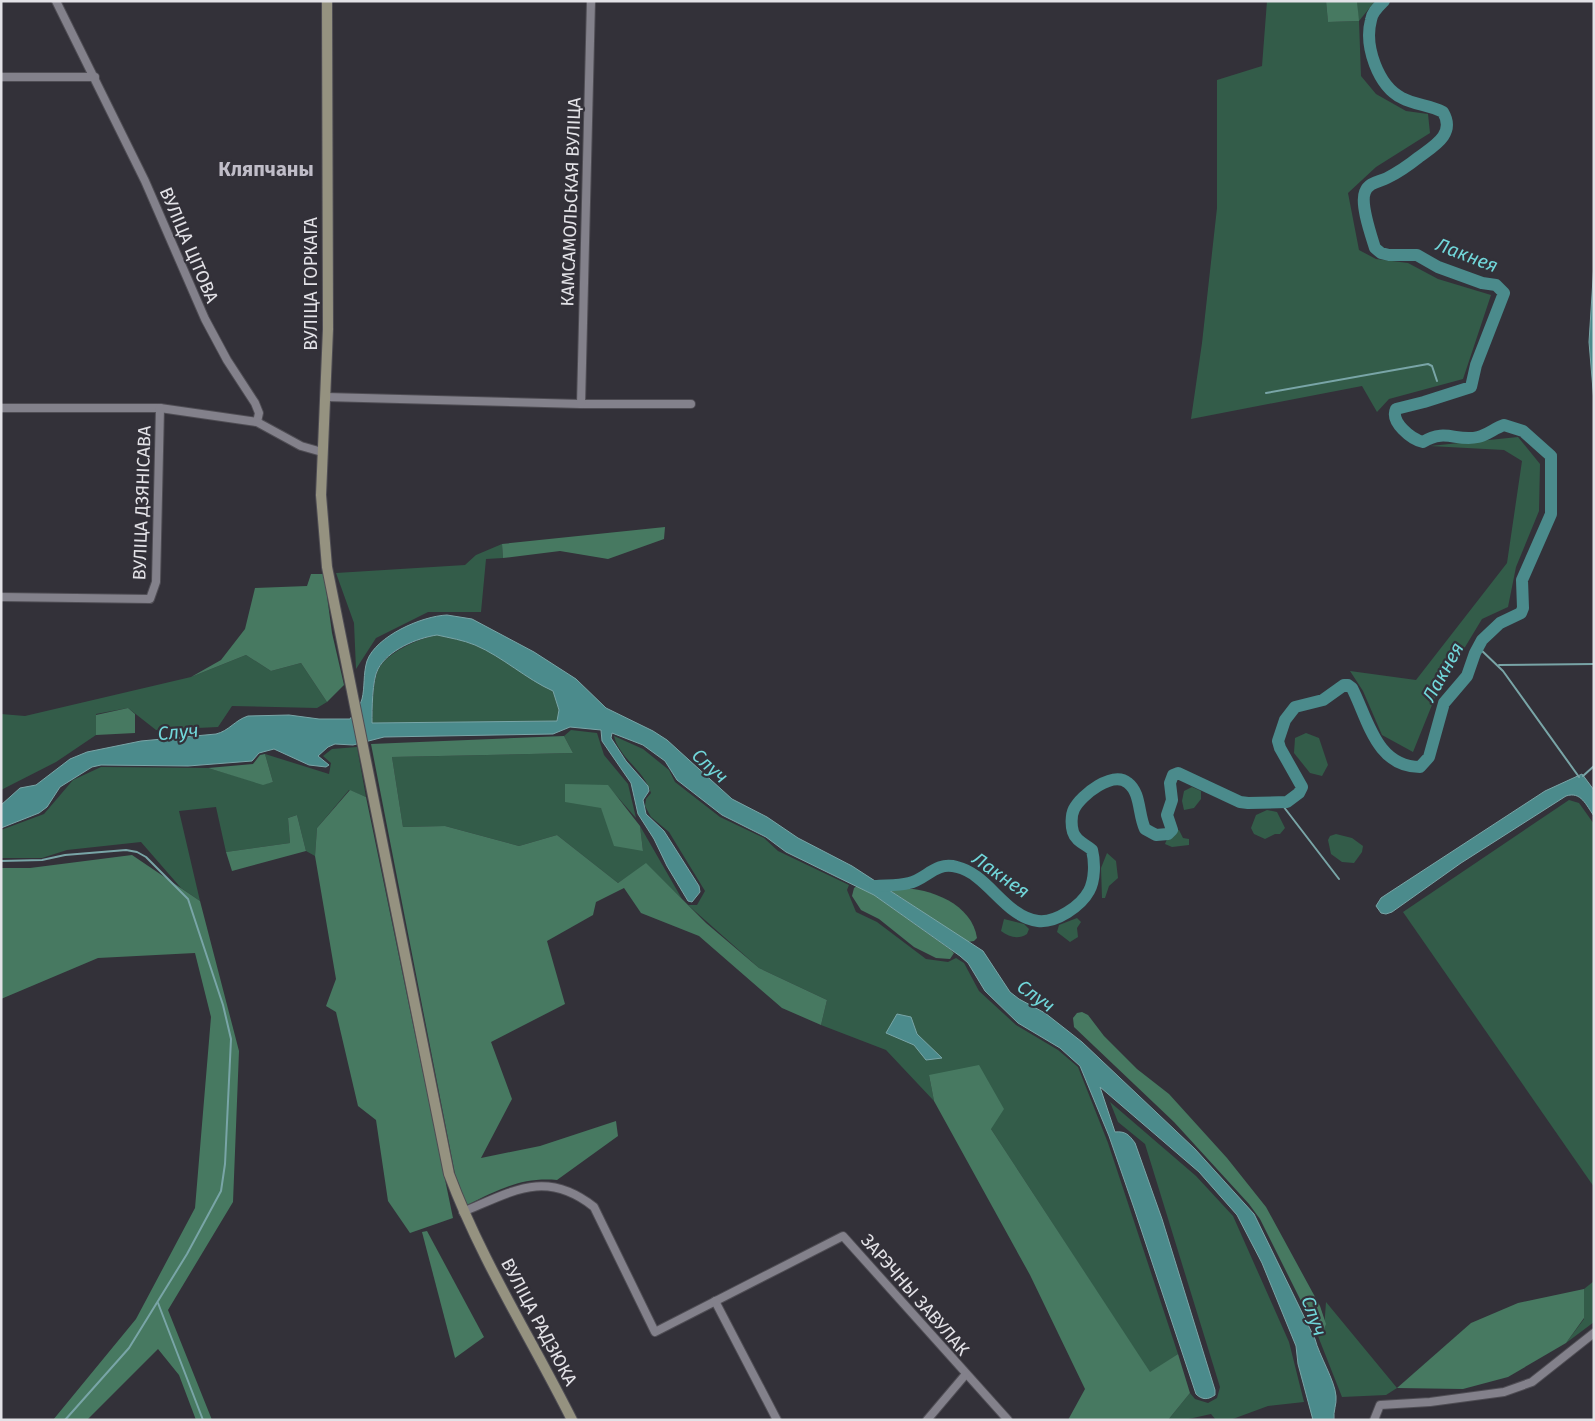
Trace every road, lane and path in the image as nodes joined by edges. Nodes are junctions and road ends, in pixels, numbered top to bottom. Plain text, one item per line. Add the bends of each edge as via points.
1 (56, 1) edge
2 (327, 1) edge
3 (592, 1) edge
4 (1, 77) edge
5 (95, 78) junction
6 (326, 397) junction
7 (581, 404) junction
8 (691, 404) dead end
9 (1, 408) edge
10 (160, 408) junction
11 (257, 422) junction
12 (322, 452) junction
13 (1, 597) edge
14 (370, 780) joint
15 (463, 1212) junction
16 (715, 1301) junction
17 (1594, 1333) edge
18 (966, 1374) junction
19 (572, 1420) edge
20 (777, 1420) edge
21 (928, 1420) edge
22 (1008, 1420) edge
23 (1374, 1420) edge

1 - 5 street, ВУЛІЦА ЦІТОВА
2 - 6 main road, ВУЛІЦА ГОРКАГА
3 - 7 street, КАМСАМОЛЬСКАЯ ВУЛІЦА
4 - 5 street
5 - 11 street, ВУЛІЦА ЦІТОВА via 145,181 205,319 255,403
6 - 7 street
6 - 12 main road, ВУЛІЦА ГОРКАГА
7 - 8 street
9 - 10 street
10 - 11 street
10 - 13 street, ВУЛІЦА ДЗЯНІСАВА via 156,582 150,599
11 - 12 street via 301,446
12 - 14 main road, ВУЛІЦА ГОРКАГА via 321,495 327,567
14 - 15 main road, ВУЛІЦА РАДЗЮКА via 449,1174
15 - 16 street via 504,1194 543,1184 578,1194 594,1207 655,1332
15 - 19 main road, ВУЛІЦА РАДЗЮКА
16 - 18 street, ЗАРЭЧНЫ ЗАВУЛАК via 843,1236
16 - 20 street
17 - 23 street via 1532,1382 1486,1396 1380,1405
18 - 21 street
18 - 22 street, ЗАРЭЧНЫ ЗАВУЛАК

